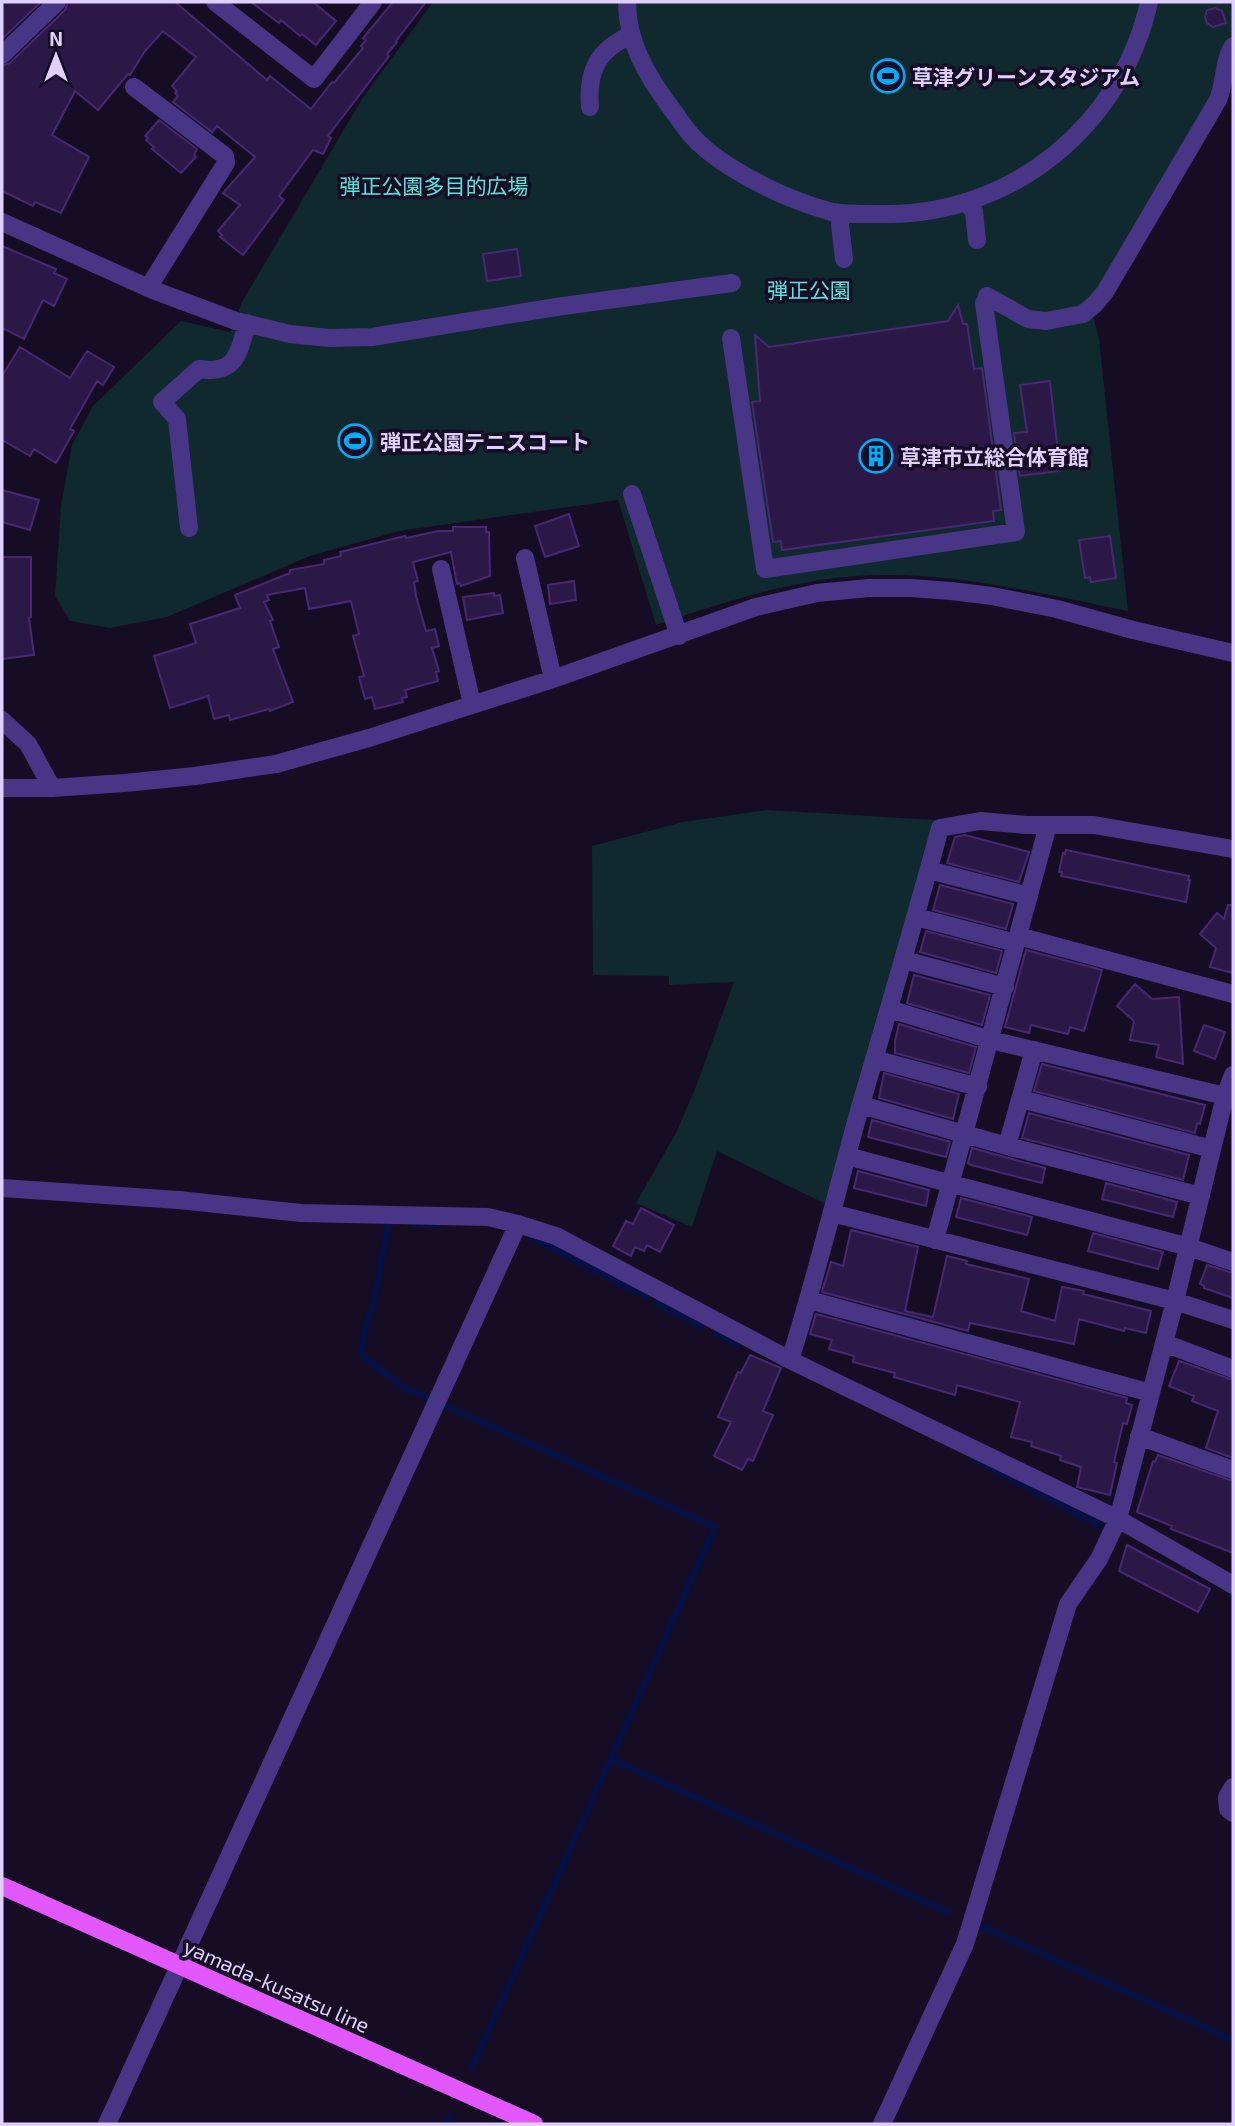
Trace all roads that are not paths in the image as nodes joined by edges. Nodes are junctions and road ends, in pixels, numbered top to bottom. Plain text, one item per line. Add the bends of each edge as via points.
1 (58, 2) edge
2 (215, 2) edge
3 (373, 2) edge
4 (627, 2) edge
5 (1149, 2) edge
6 (631, 35) junction
7 (1233, 46) edge
8 (2, 55) edge
9 (134, 87) dead end
10 (590, 107) dead end
11 (967, 202) junction
12 (841, 213) junction
13 (2, 222) edge
14 (977, 240) dead end
15 (844, 259) dead end
16 (732, 283) dead end
17 (148, 288) junction
18 (241, 322) junction
19 (731, 338) dead end
20 (632, 494) dead end
21 (189, 528) dead end
22 (525, 558) dead end
23 (441, 569) dead end
24 (679, 636) junction
25 (1233, 653) edge
26 (553, 679) junction
27 (472, 705) junction
28 (2, 720) edge
29 (2, 788) edge
30 (52, 788) junction
31 (1048, 825) junction
32 (1233, 849) edge
33 (929, 870) junction
34 (1029, 897) junction
35 (916, 917) junction
36 (1017, 940) junction
37 (904, 960) junction
38 (1005, 987) junction
39 (1233, 994) edge
40 (889, 1009) junction
41 (991, 1040) junction
42 (1034, 1050) junction
43 (874, 1059) junction
44 (1233, 1074) edge
45 (978, 1087) junction
46 (1225, 1096) junction
47 (1021, 1099) junction
48 (861, 1105) junction
49 (965, 1134) junction
50 (1007, 1146) junction
51 (1212, 1149) junction
52 (847, 1156) junction
53 (950, 1184) junction
54 (2, 1188) edge
55 (1201, 1196) junction
56 (832, 1213) junction
57 (518, 1224) junction
58 (935, 1240) junction
59 (1189, 1247) junction
60 (1233, 1262) edge
61 (809, 1300) junction
62 (1175, 1301) junction
63 (1233, 1320) edge
64 (1164, 1343) junction
65 (790, 1360) junction
66 (1233, 1368) edge
67 (1151, 1392) junction
68 (1139, 1436) junction
69 (1233, 1470) edge
70 (1118, 1519) junction
71 (1233, 1585) edge
72 (1233, 1787) edge
73 (1233, 1813) edge
74 (2, 1886) edge
75 (180, 1966) junction
76 (107, 2124) edge
77 (534, 2124) edge
78 (882, 2124) edge

1 - 8 street
2 - 3 street via 314,79
4 - 6 street
5 - 11 street via 1125,73 1077,136 1037,169
6 - 10 street via 598,59 590,80
6 - 12 street via 645,69 694,138 754,181 794,200
7 - 19 street via 1218,100 1095,304 1083,314 1046,321 1028,319 986,300 1016,532 765,569
9 - 17 street via 225,156 226,163
11 - 12 street via 911,215
11 - 14 street via 974,212
12 - 15 street
13 - 17 street
16 - 18 street via 372,337 290,334
17 - 18 street
18 - 21 street via 239,354 234,361 217,370 199,369 162,402 177,419
20 - 24 street
22 - 26 street
23 - 27 street
24 - 25 street via 757,607 817,593 911,588 1057,608
24 - 26 street
26 - 27 street
27 - 30 street via 275,764
28 - 30 street via 28,744
29 - 30 street
31 - 32 street via 1094,825
31 - 33 street via 981,821 940,828
31 - 34 street
33 - 34 street
33 - 35 street
34 - 36 street
35 - 36 street
35 - 37 street
36 - 38 street
36 - 39 street
37 - 38 street
37 - 40 street
38 - 41 street
40 - 41 street
40 - 43 street
41 - 42 street
41 - 45 street
42 - 46 street
42 - 47 street
43 - 45 street
43 - 48 street
44 - 46 street
45 - 49 street
46 - 51 street
47 - 50 street
47 - 51 street
48 - 49 street
48 - 52 street
49 - 50 street
49 - 53 street
50 - 55 street
51 - 55 street
52 - 53 street
52 - 56 street
53 - 58 street
53 - 59 street
54 - 57 street via 301,1213 488,1217
55 - 59 street
56 - 58 street
56 - 61 street
57 - 65 street via 556,1236
57 - 75 street
58 - 62 street
59 - 60 street
59 - 62 street
61 - 65 street
61 - 67 street
62 - 63 street
62 - 64 street
64 - 66 street
64 - 67 street
65 - 70 street
67 - 68 street
68 - 69 street
68 - 70 street
70 - 71 street
70 - 78 street via 1099,1559 1068,1604 965,1944
72 - 73 street via 1227,1797
74 - 75 main road, yamada-kusatsu line
75 - 76 street
75 - 77 main road, yamada-kusatsu line

